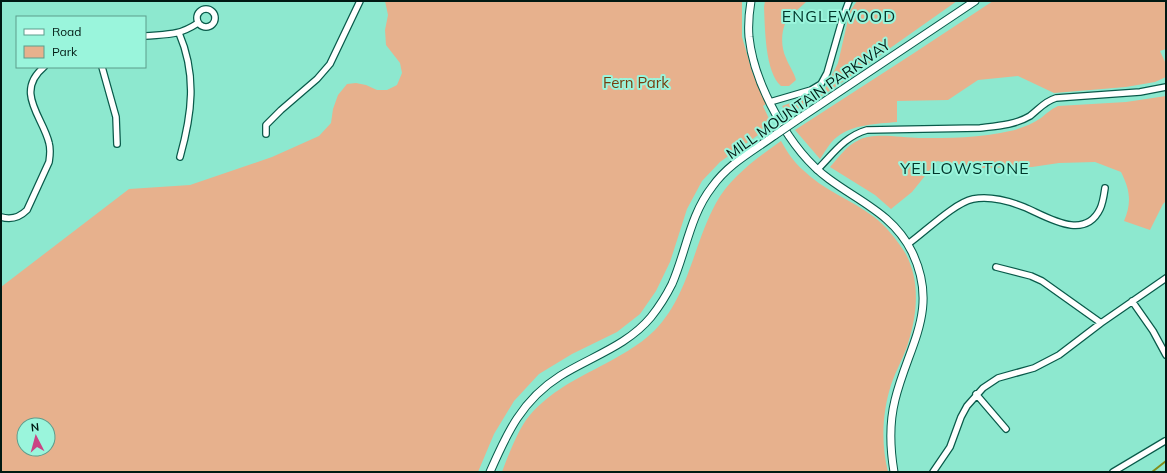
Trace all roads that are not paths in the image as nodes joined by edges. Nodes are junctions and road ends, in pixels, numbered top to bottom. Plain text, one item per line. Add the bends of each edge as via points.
1 (360, 1) edge
2 (751, 1) edge
3 (849, 1) edge
4 (975, 1) edge
5 (198, 23) dead end
6 (179, 33) junction
7 (146, 36) edge
8 (43, 68) edge
9 (102, 68) edge
10 (1166, 87) edge
11 (770, 102) junction
12 (266, 134) dead end
13 (117, 144) dead end
14 (180, 157) dead end
15 (817, 170) junction
16 (1105, 188) dead end
17 (1, 217) edge
18 (908, 244) junction
19 (996, 267) dead end
20 (1166, 278) edge
21 (1132, 301) junction
22 (1101, 323) junction
23 (1166, 355) edge
24 (976, 394) junction
25 (1006, 430) dead end
26 (1165, 441) edge
27 (490, 472) edge
28 (894, 472) edge
29 (933, 472) edge
30 (1113, 472) edge

1 - 12 street via 330,64 317,79 266,124
2 - 11 street via 748,22 752,51
3 - 11 street via 821,84 812,90
4 - 27 street, MILL MOUNTAIN PARKWAY, bridge via 734,164 712,186 697,213 672,284 650,319 628,338 561,376 536,394 513,423
5 - 6 street
6 - 7 street
6 - 14 street via 188,57 192,91
8 - 17 street via 34,81 31,95 35,112 49,142 49,162 27,210 13,218
9 - 13 street via 116,117
10 - 15 street via 1140,92 1056,98 1044,103 1020,121 996,126 867,130 853,135
11 - 15 street via 799,150
15 - 18 street via 884,216
16 - 18 street via 1102,204 1087,222 1063,224 1022,206 981,198 961,203
18 - 28 street via 916,261 922,287 922,310 917,337 898,387 891,418
19 - 22 street via 1042,281
20 - 21 street
21 - 22 street
21 - 23 street
22 - 24 street via 1058,356 1034,368 998,378
24 - 25 street
24 - 29 street via 961,417 950,447
26 - 30 street

